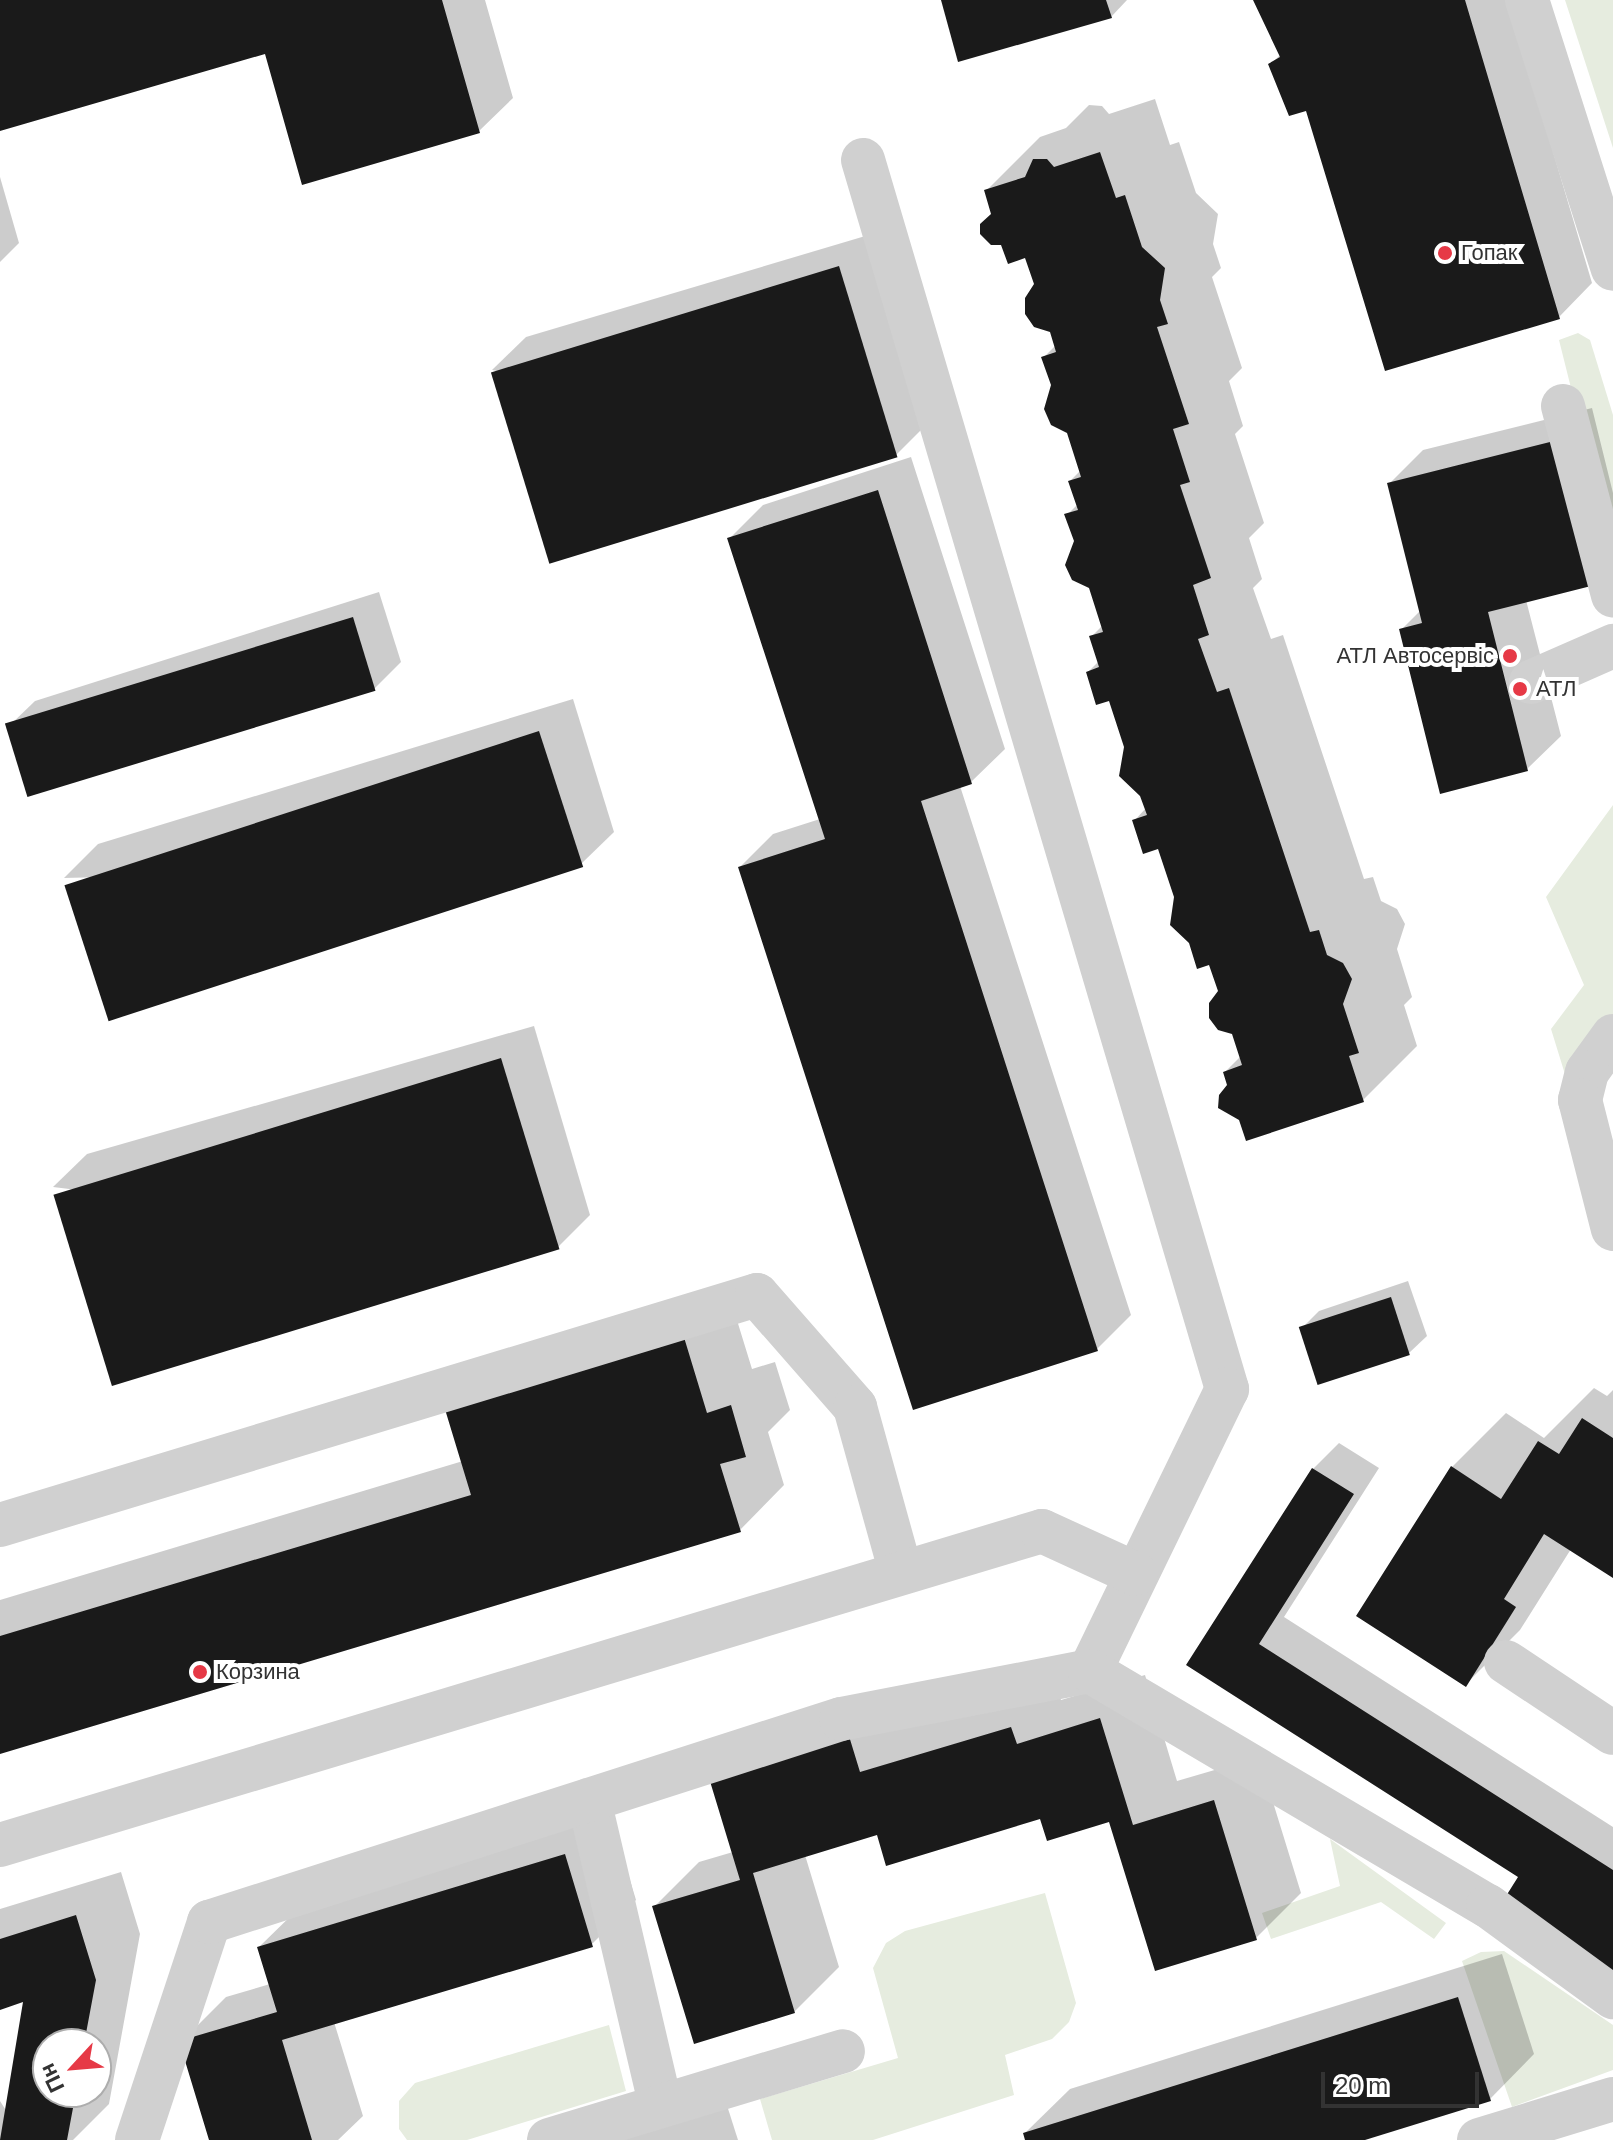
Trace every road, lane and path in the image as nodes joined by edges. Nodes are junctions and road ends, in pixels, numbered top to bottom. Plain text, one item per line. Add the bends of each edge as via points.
1 (1527, 0) edge
2 (863, 160) dead end
3 (1613, 269) edge
4 (1563, 406) dead end
5 (1613, 595) edge
6 (1613, 646) edge
7 (1531, 682) dead end
8 (1613, 1036) edge
9 (1613, 1229) edge
10 (0, 1525) edge
11 (901, 1573) junction
12 (1136, 1574) junction
13 (1506, 1662) dead end
14 (1090, 1671) junction
15 (1613, 1733) edge
16 (589, 1800) junction
17 (0, 1845) edge
18 (1613, 1997) edge
19 (843, 2051) dead end
20 (1613, 2099) edge
21 (661, 2106) junction
22 (137, 2140) edge
23 (549, 2140) edge
24 (1479, 2140) edge

1 - 3 lane
2 - 12 lane via 1227,1389
4 - 5 lane
6 - 7 lane
8 - 9 lane via 1587,1072 1580,1100
10 - 11 lane via 757,1295 855,1407
11 - 12 lane via 1042,1531
11 - 17 lane
12 - 14 lane
13 - 15 lane
14 - 16 lane via 841,1719
14 - 18 lane via 1488,1906
16 - 21 lane
16 - 22 lane via 209,1922
19 - 21 lane
20 - 24 lane
21 - 23 lane

